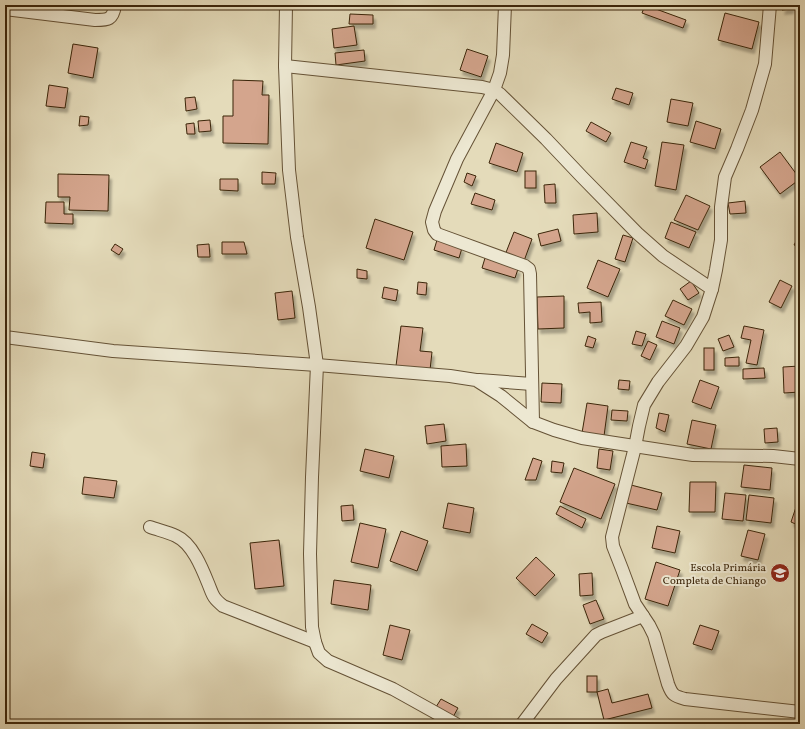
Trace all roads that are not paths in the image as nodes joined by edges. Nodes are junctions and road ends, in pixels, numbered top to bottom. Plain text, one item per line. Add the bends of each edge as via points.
1 (115, 5) edge
2 (286, 5) edge
3 (505, 5) edge
4 (770, 5) edge
5 (5, 9) edge
6 (285, 66) junction
7 (494, 90) junction
8 (712, 289) junction
9 (5, 337) edge
10 (317, 365) junction
11 (476, 380) junction
12 (532, 384) junction
13 (532, 422) junction
14 (635, 446) junction
15 (800, 459) edge
16 (150, 527) dead end
17 (643, 616) junction
18 (315, 642) junction
19 (800, 712) edge
20 (456, 724) edge
21 (522, 724) edge

1 - 5 street via 114,13 104,20
2 - 6 street
3 - 7 street via 503,55
4 - 8 street via 765,64 752,110 725,176 721,207 721,240
6 - 7 street
6 - 10 street via 289,170
7 - 8 street via 663,256
7 - 12 street via 457,160 432,222 437,234 529,269
8 - 14 street via 703,317 686,346 644,405
9 - 10 street via 113,351
10 - 11 street
10 - 18 street via 310,554 312,628
11 - 12 street
11 - 13 street via 501,396
12 - 13 street
13 - 14 street via 582,438
14 - 15 street via 693,455
14 - 17 street via 612,537 635,604
16 - 18 street via 176,535 185,541 193,552 212,595 223,606
17 - 19 street via 654,635 670,692 674,696
17 - 21 street via 596,635 556,679
18 - 20 street via 320,653 328,661 393,689

